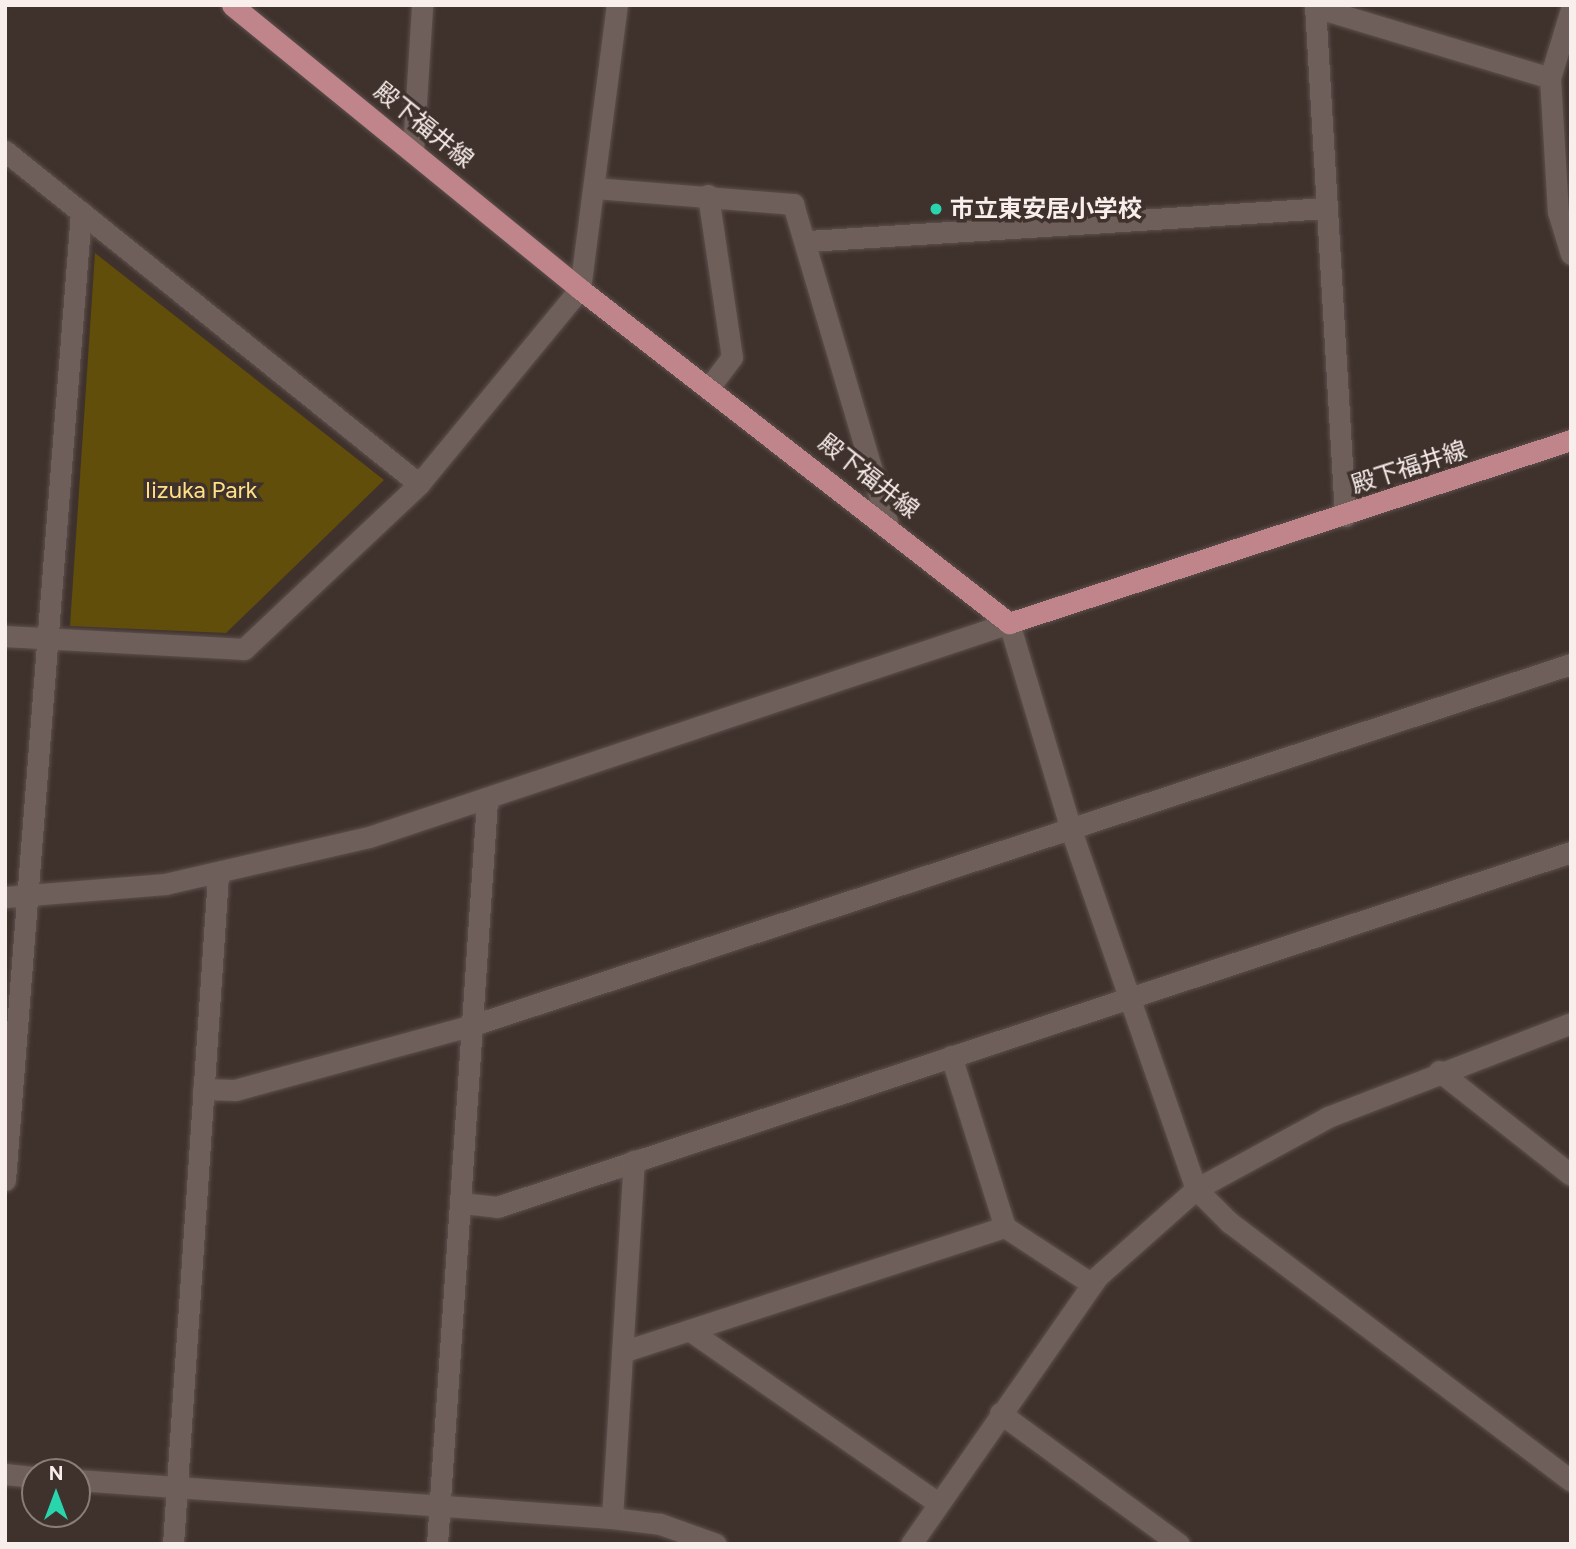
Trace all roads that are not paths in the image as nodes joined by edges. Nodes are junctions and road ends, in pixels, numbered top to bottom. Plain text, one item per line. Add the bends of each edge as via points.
1 (232, 5) edge
2 (422, 5) edge
3 (617, 5) edge
4 (1315, 6) edge
5 (1571, 9) edge
6 (1550, 78) junction
7 (413, 149) junction
8 (5, 151) edge
9 (594, 188) junction
10 (708, 195) junction
11 (1327, 208) junction
12 (81, 212) junction
13 (808, 241) junction
14 (1570, 251) edge
15 (580, 289) junction
16 (709, 387) junction
17 (1571, 440) edge
18 (419, 484) junction
19 (1345, 516) junction
20 (887, 522) junction
21 (1009, 623) junction
22 (5, 636) edge
23 (51, 639) junction
24 (1571, 664) edge
25 (487, 801) junction
26 (1072, 833) junction
27 (1571, 852) edge
28 (218, 875) junction
29 (16, 898) edge
30 (1129, 1000) junction
31 (1571, 1023) edge
32 (473, 1025) junction
33 (951, 1056) junction
34 (1438, 1071) junction
35 (204, 1089) junction
36 (634, 1161) junction
37 (1571, 1175) edge
38 (5, 1180) edge
39 (1196, 1189) junction
40 (461, 1203) junction
41 (1006, 1227) junction
42 (1092, 1284) junction
43 (689, 1331) junction
44 (622, 1352) junction
45 (1000, 1413) junction
46 (1567, 1468) edge
47 (91, 1481) edge
48 (177, 1487) junction
49 (938, 1503) junction
50 (439, 1507) junction
51 (612, 1518) junction
52 (173, 1544) edge
53 (437, 1544) edge
54 (716, 1544) edge
55 (911, 1544) edge
56 (1179, 1544) edge

1 - 7 main road, 殿下福井線
2 - 7 street
3 - 9 street
4 - 6 street
4 - 11 street
5 - 6 street
6 - 14 street via 1559,212
7 - 15 main road, 殿下福井線
8 - 12 street
9 - 10 street
9 - 15 street
10 - 13 street via 793,204
10 - 16 street via 732,357
11 - 13 street
11 - 19 street
12 - 18 street
12 - 23 street
13 - 20 street
15 - 16 main road, 殿下福井線
15 - 18 street
16 - 20 main road, 殿下福井線
17 - 19 main road, 殿下福井線
18 - 23 street via 244,649
19 - 21 main road, 殿下福井線
20 - 21 main road, 殿下福井線
21 - 25 street
21 - 26 street
22 - 23 street
23 - 29 street
24 - 26 street
25 - 28 street
25 - 32 street
26 - 30 street
26 - 32 street
27 - 30 street
28 - 29 street
28 - 35 street
29 - 38 street
30 - 33 street
30 - 39 street
31 - 34 street
32 - 35 street via 235,1090
32 - 40 street
33 - 36 street
33 - 41 street
34 - 37 street
34 - 39 street via 1328,1117
35 - 48 street
36 - 40 street via 497,1207
36 - 44 street
39 - 42 street
39 - 46 street via 1229,1222
40 - 50 street
41 - 42 street
41 - 43 street
42 - 45 street
43 - 44 street
43 - 49 street
44 - 51 street
45 - 49 street
45 - 56 street
47 - 48 street
48 - 50 street
48 - 52 street
49 - 55 street
50 - 51 street
50 - 53 street
51 - 54 street via 660,1524

